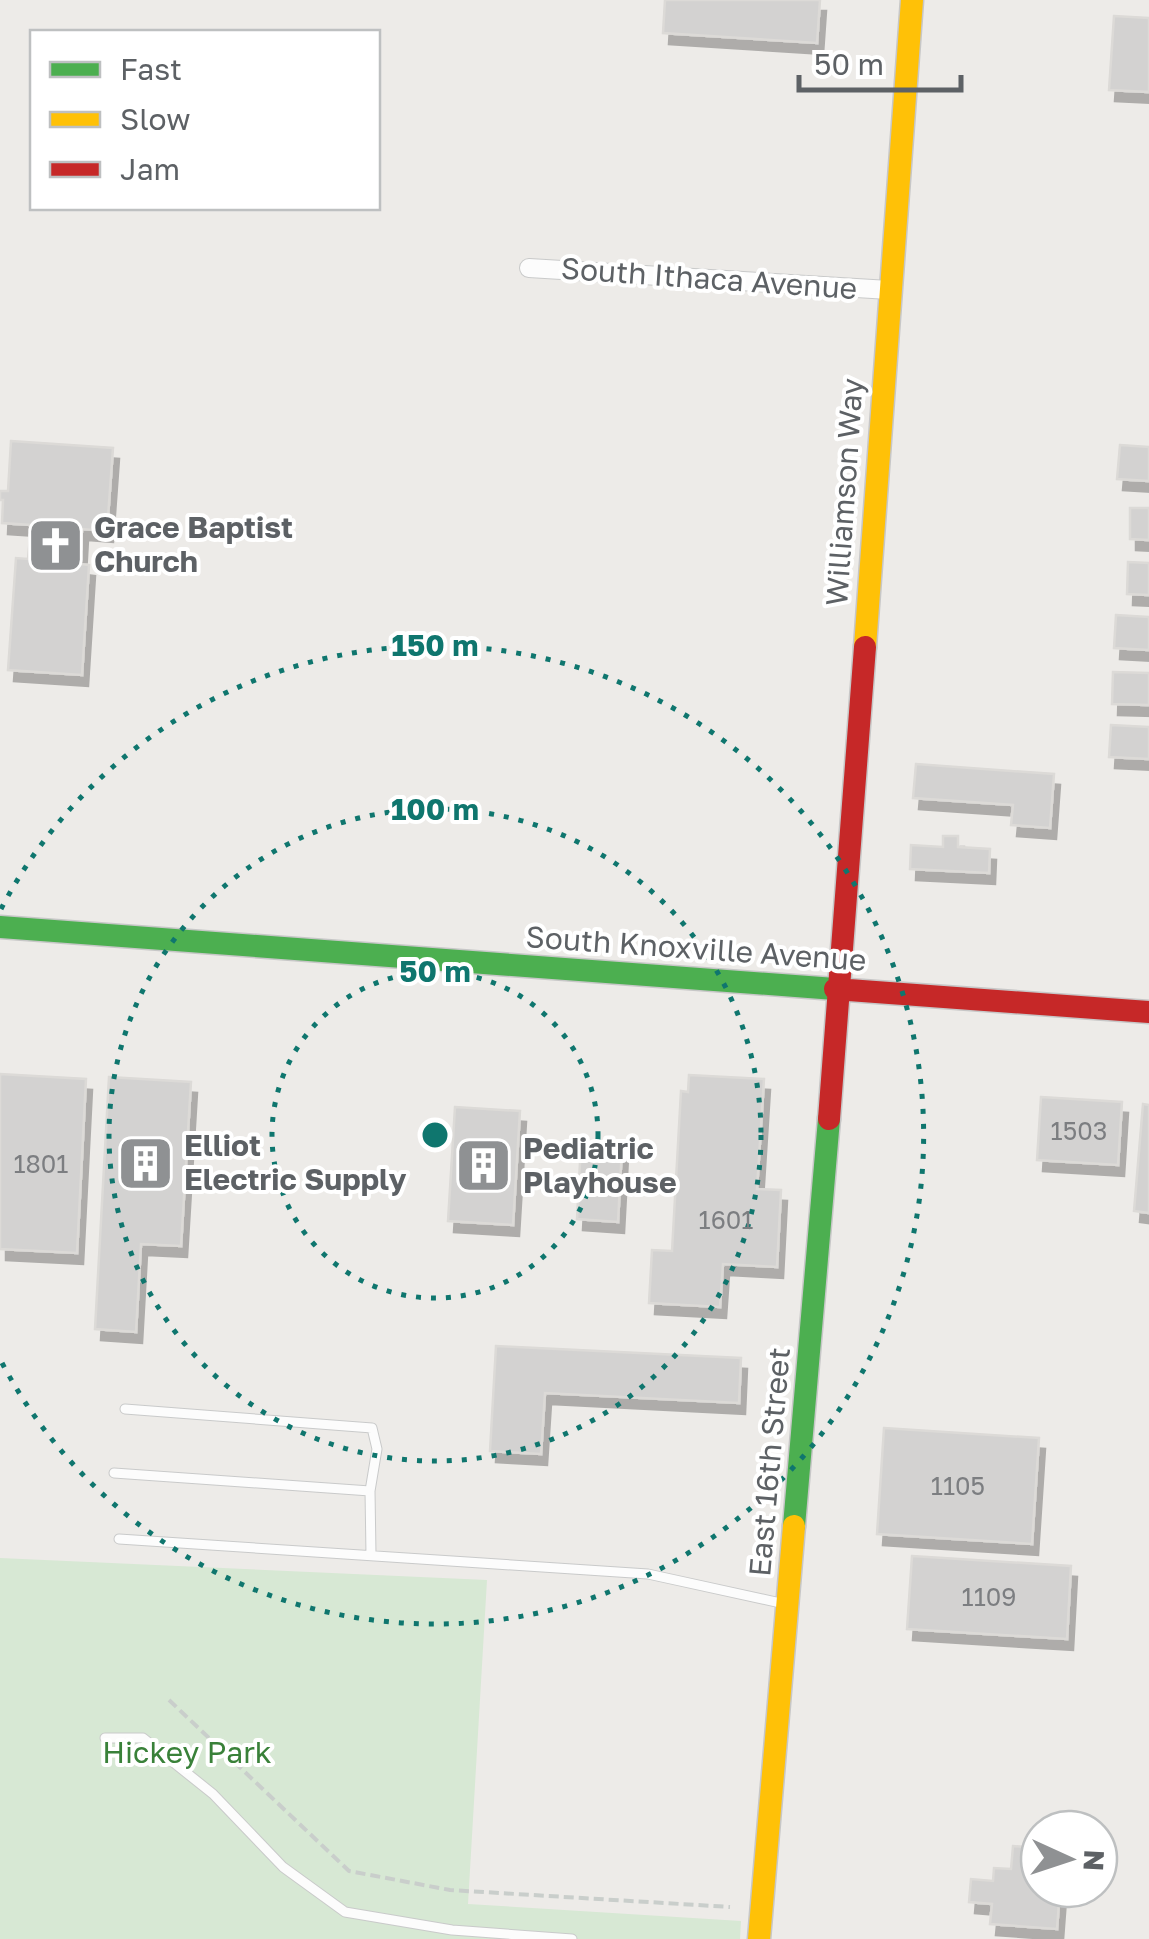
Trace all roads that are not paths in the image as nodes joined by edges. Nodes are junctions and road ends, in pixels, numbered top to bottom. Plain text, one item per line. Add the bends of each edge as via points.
1 (912, 0) edge
2 (528, 268) dead end
3 (889, 290) junction
4 (0, 927) edge
5 (840, 989) junction
6 (1149, 1012) edge
7 (126, 1408) dead end
8 (114, 1473) dead end
9 (370, 1492) junction
10 (118, 1538) dead end
11 (372, 1554) junction
12 (788, 1605) junction
13 (105, 1738) dead end
14 (572, 1939) edge
15 (759, 1939) edge

1 - 3 street, Williamson Way
2 - 3 street, South Ithaca Avenue
3 - 5 street, Williamson Way
4 - 5 street, South Knoxville Avenue
5 - 6 street, South Knoxville Avenue
5 - 12 street, East 16th Street
7 - 9 lane via 372,1428 377,1449
8 - 9 lane
9 - 11 lane
10 - 11 lane
11 - 12 lane via 648,1574
12 - 15 street, East 16th Street
13 - 14 lane via 143,1738 214,1794 283,1868 345,1912 452,1930

